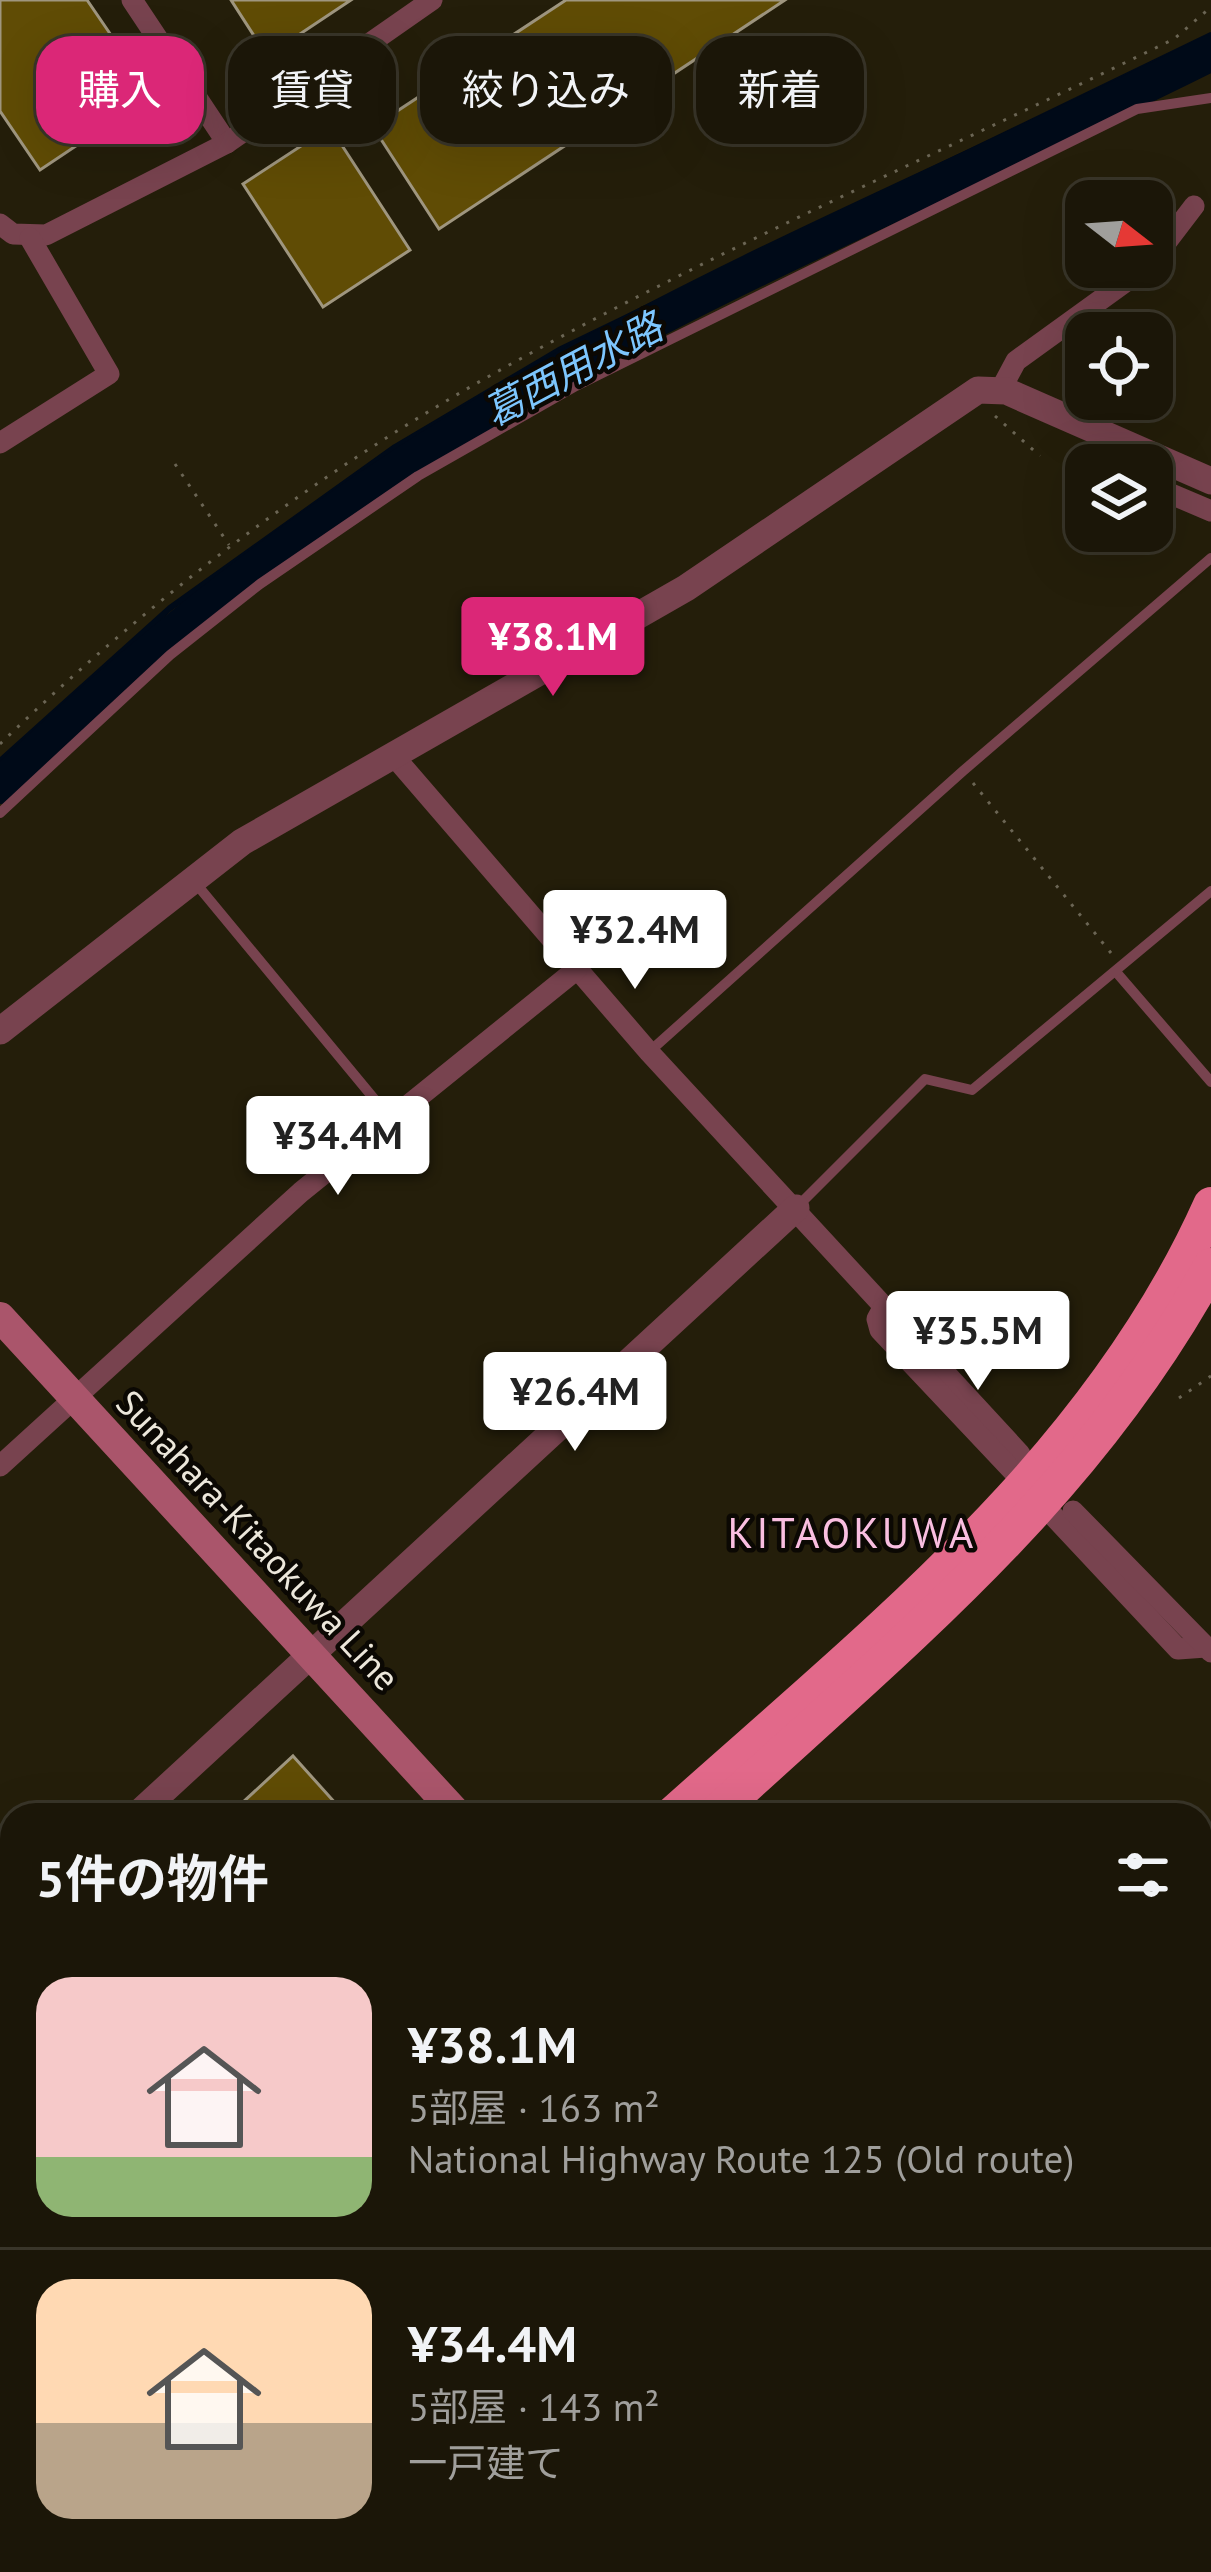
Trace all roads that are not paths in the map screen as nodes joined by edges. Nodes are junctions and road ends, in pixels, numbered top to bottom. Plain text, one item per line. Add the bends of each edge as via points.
1 (132, 0) edge
2 (432, 0) edge
3 (1211, 98) edge
4 (227, 143) junction
5 (1194, 206) dead end
6 (0, 224) edge
7 (1173, 233) edge
8 (30, 238) junction
9 (1116, 288) edge
10 (993, 398) junction
11 (0, 443) edge
12 (1092, 444) edge
13 (1173, 470) edge
14 (1211, 481) edge
15 (1173, 495) edge
16 (1211, 512) edge
17 (1211, 559) edge
18 (392, 754) junction
19 (0, 813) edge
20 (191, 878) junction
21 (1211, 891) edge
22 (578, 969) junction
23 (1120, 971) junction
24 (0, 1030) edge
25 (649, 1052) junction
26 (1211, 1082) edge
27 (390, 1118) junction
28 (1211, 1205) edge
29 (796, 1208) junction
30 (1211, 1266) edge
31 (883, 1308) junction
32 (0, 1317) edge
33 (71, 1396) junction
34 (0, 1466) edge
35 (1041, 1489) junction
36 (1209, 1650) edge
37 (312, 1655) junction
38 (150, 1803) edge
39 (447, 1803) edge
40 (685, 1803) edge
41 (726, 1803) edge

1 - 4 street
2 - 4 street
3 - 19 lane via 1137,109 512,420 260,584 105,712
4 - 8 street
5 - 7 street
6 - 8 street
8 - 11 street via 109,374
9 - 10 street via 1016,361
10 - 12 street
10 - 18 street via 968,395 686,588
13 - 14 street
15 - 16 street
17 - 25 lane
18 - 20 street
18 - 22 street
20 - 24 street
20 - 27 lane
21 - 23 lane
22 - 25 street
22 - 27 street
23 - 26 lane
23 - 29 lane via 972,1090 925,1079
25 - 29 street
27 - 33 street
28 - 35 highway via 1155,1316
29 - 31 street
29 - 37 street
30 - 35 highway via 1128,1403
31 - 35 street
31 - 35 street via 880,1330
32 - 33 main road, Sunahara-Kitaokuwa Line
33 - 34 street
33 - 37 main road, Sunahara-Kitaokuwa Line
35 - 36 street via 1178,1649
35 - 40 highway
35 - 41 highway
37 - 38 street
37 - 39 main road, Sunahara-Kitaokuwa Line

